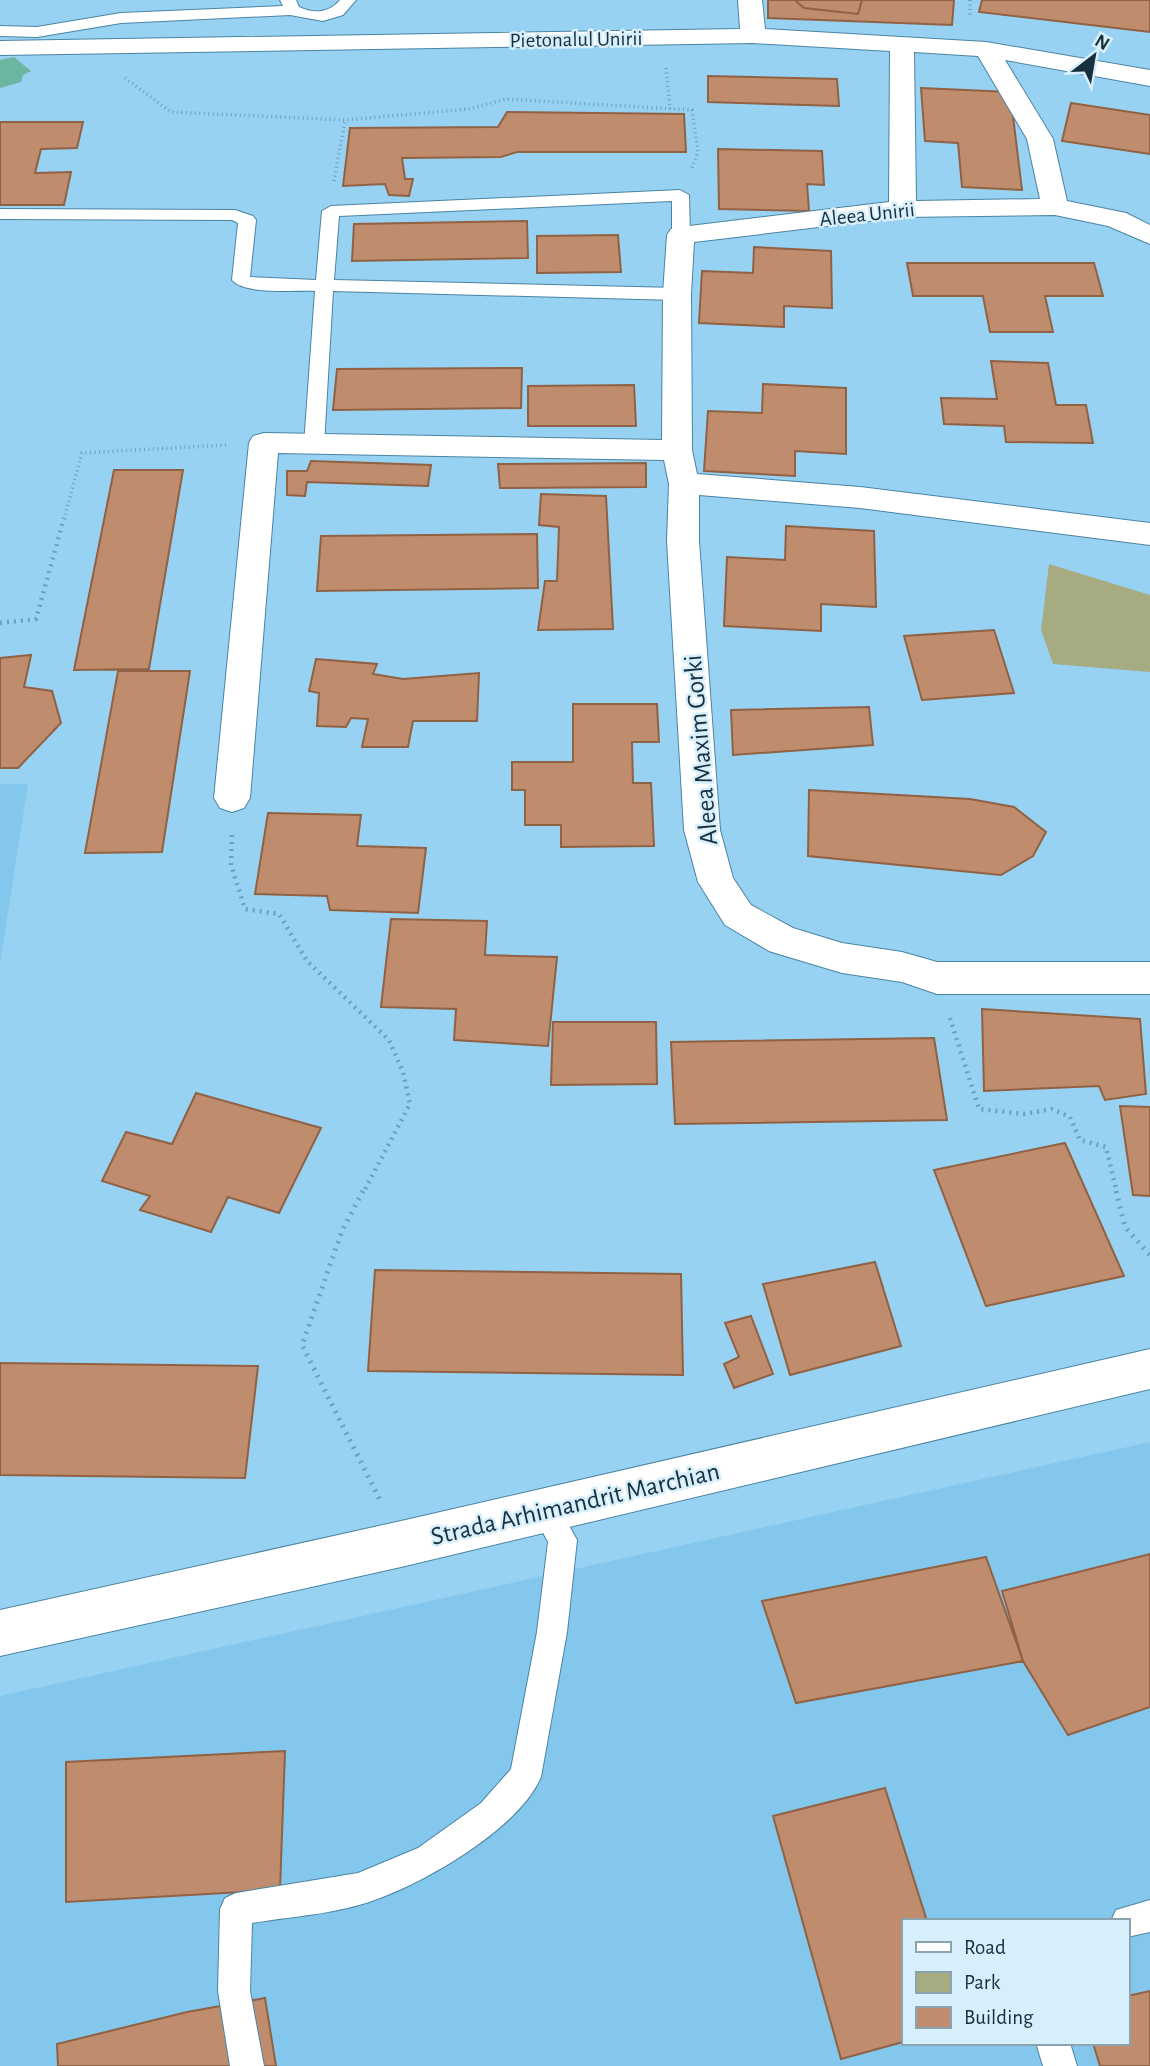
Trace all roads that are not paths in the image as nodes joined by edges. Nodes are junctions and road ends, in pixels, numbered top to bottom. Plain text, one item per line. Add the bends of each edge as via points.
1 (348, 0) edge
2 (750, 0) edge
3 (290, 5) edge
4 (0, 32) edge
5 (753, 36) junction
6 (902, 45) junction
7 (0, 48) edge
8 (986, 49) junction
9 (1150, 78) edge
10 (1055, 207) junction
11 (903, 209) junction
12 (0, 214) edge
13 (681, 235) junction
14 (1150, 236) edge
15 (323, 287) junction
16 (677, 294) junction
17 (314, 444) junction
18 (677, 450) junction
19 (684, 484) junction
20 (1150, 534) edge
21 (232, 798) road end
22 (1150, 978) edge
23 (1150, 1369) edge
24 (545, 1510) junction
25 (0, 1633) edge
26 (1150, 1916) edge
27 (1129, 1921) edge
28 (1054, 2045) edge
29 (247, 2066) edge
30 (1060, 2066) edge

1 - 3 lane via 343,8 327,15 308,16
2 - 5 street
3 - 4 lane
5 - 6 street, Pietonalul Unirii
5 - 7 street, Pietonalul Unirii
6 - 8 street, Pietonalul Unirii
6 - 11 street
8 - 9 street, Pietonalul Unirii
8 - 10 street via 1040,139
10 - 11 street, Aleea Unirii
10 - 14 street, Aleea Unirii via 1116,219
11 - 13 street, Aleea Unirii
12 - 15 lane via 235,215 247,220 240,280
13 - 15 lane via 680,195 331,211
13 - 16 street, Aleea Maxim Gorki
15 - 16 lane
15 - 17 lane via 323,358
16 - 18 street, Aleea Maxim Gorki
17 - 18 street
17 - 21 street via 264,443
18 - 19 street, Aleea Maxim Gorki
19 - 20 street via 868,496
19 - 22 street, Aleea Maxim Gorki via 683,541 702,830 716,882 738,915 782,940 937,978
23 - 24 street, Strada Arhimandrit Marchian
24 - 25 street, Strada Arhimandrit Marchian
24 - 29 lane via 564,1540 525,1777 492,1814 429,1859 359,1889 236,1909 234,1991
26 - 27 lane
28 - 30 lane

